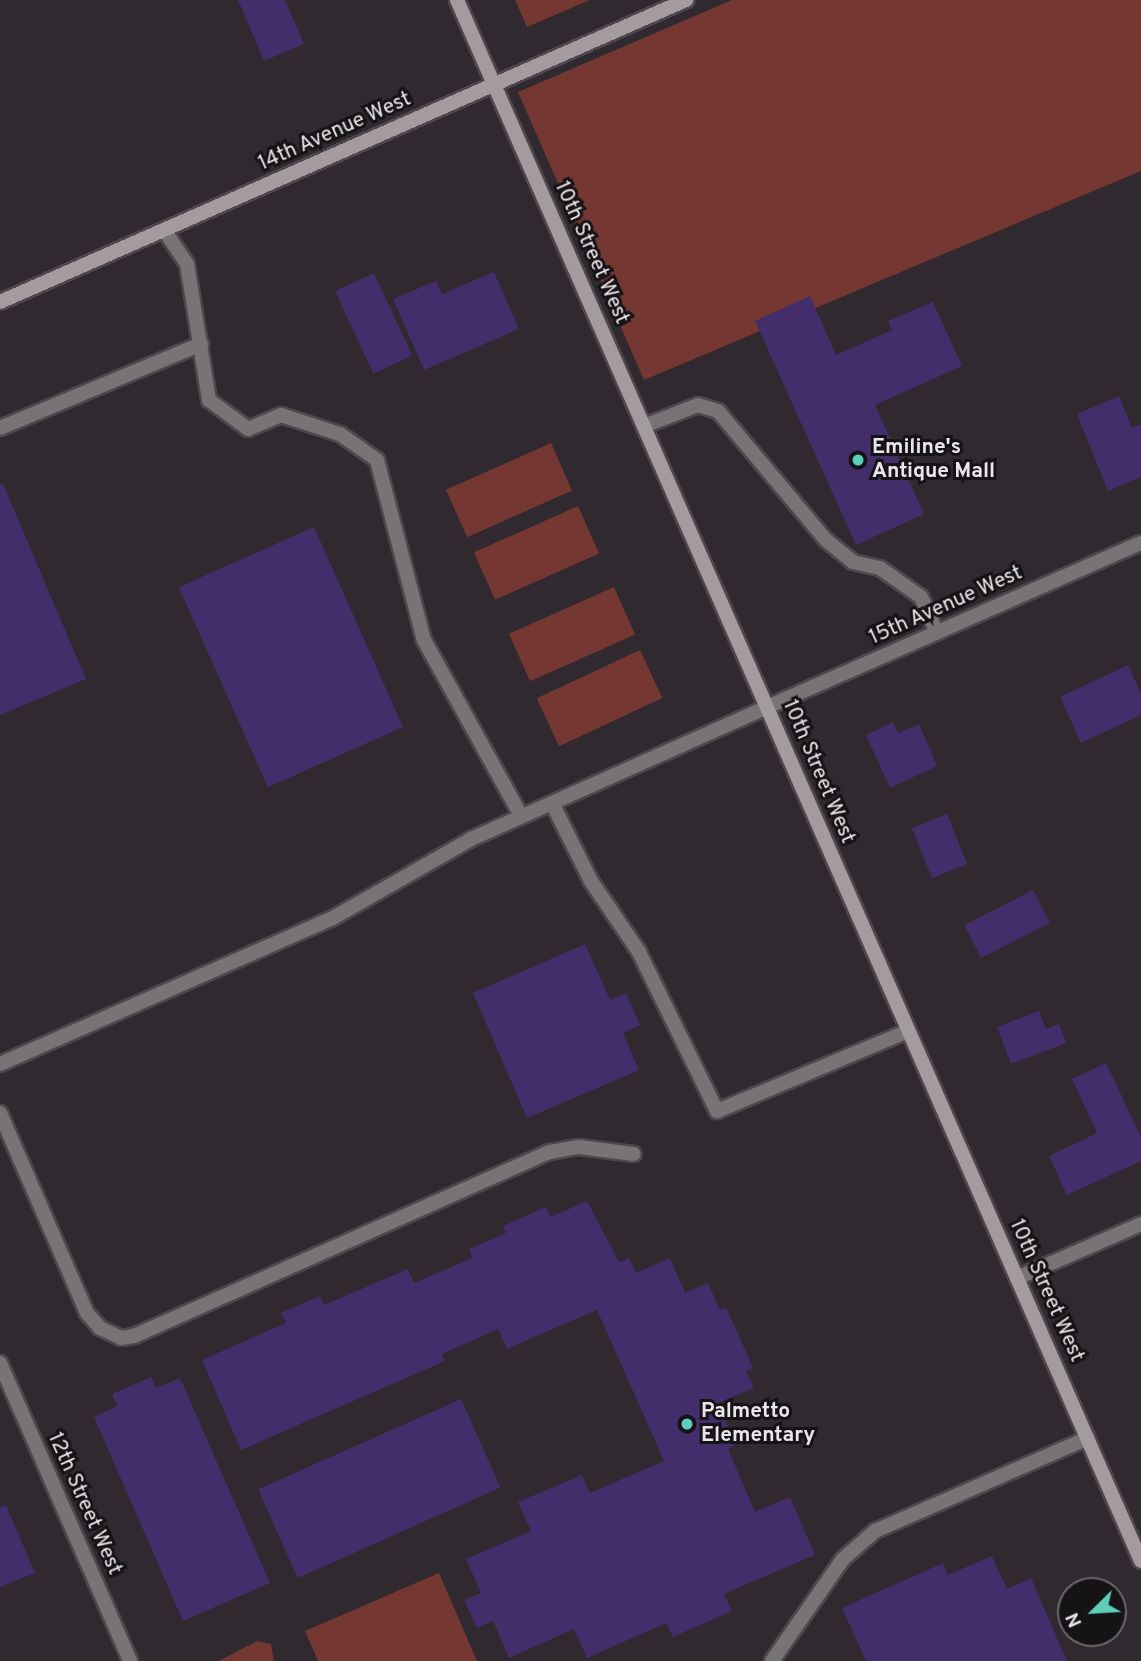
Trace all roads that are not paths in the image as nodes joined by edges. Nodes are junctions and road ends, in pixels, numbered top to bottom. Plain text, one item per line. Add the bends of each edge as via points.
1 (457, 0) edge
2 (686, 0) edge
3 (494, 85) junction
4 (164, 230) junction
5 (0, 302) edge
6 (201, 344) junction
7 (644, 426) junction
8 (0, 428) edge
9 (1141, 543) edge
10 (937, 633) junction
11 (767, 707) junction
12 (552, 803) junction
13 (521, 816) junction
14 (908, 1031) junction
15 (0, 1064) edge
16 (0, 1113) edge
17 (634, 1154) dead end
18 (1141, 1224) edge
19 (1017, 1278) junction
20 (0, 1363) edge
21 (6, 1392) edge
22 (1088, 1438) junction
23 (1141, 1561) edge
24 (130, 1661) edge
25 (772, 1661) edge

1 - 3 street, 10th Street West
2 - 3 street, 14th Avenue West
3 - 4 street, 14th Avenue West
3 - 7 street, 10th Street West
4 - 5 street, 14th Avenue West
4 - 6 street via 187,264
6 - 8 street
6 - 13 street via 209,400 248,429 281,415 340,434 377,460 424,640
7 - 10 street via 698,405 718,411 826,540 853,562 880,568 921,597
7 - 11 street, 10th Street West
9 - 10 street, 15th Avenue West
10 - 11 street, 15th Avenue West
11 - 12 street, 15th Avenue West
11 - 14 street, 10th Street West
12 - 13 street, 15th Avenue West
12 - 14 street via 591,881 639,952 717,1111
13 - 15 street, 15th Avenue West via 471,839 331,919
14 - 19 street, 10th Street West
16 - 17 street via 87,1312 100,1328 121,1338 550,1152 579,1147
18 - 19 street
19 - 22 street, 10th Street West
20 - 21 street, 12th Street West
21 - 24 street, 12th Street West
22 - 23 street, 10th Street West
22 - 25 street via 875,1531 843,1559

